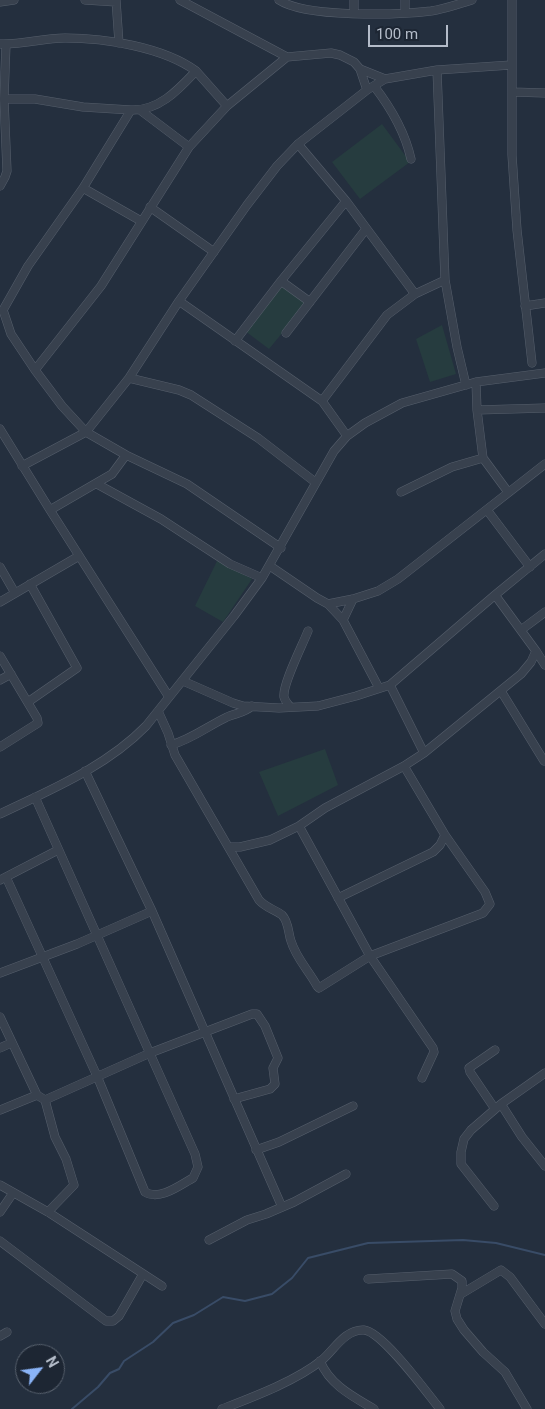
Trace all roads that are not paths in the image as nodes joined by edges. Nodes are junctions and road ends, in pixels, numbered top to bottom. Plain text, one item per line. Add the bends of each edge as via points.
1 (14, 0) edge
2 (85, 0) edge
3 (180, 0) edge
4 (354, 0) edge
5 (405, 0) edge
6 (472, 0) edge
7 (512, 0) edge
8 (116, 1) edge
9 (283, 1) edge
10 (463, 1) edge
11 (0, 2) edge
12 (354, 13) junction
13 (405, 13) junction
14 (120, 43) junction
15 (3, 44) edge
16 (287, 57) junction
17 (511, 65) junction
18 (360, 68) junction
19 (437, 70) junction
20 (196, 71) junction
21 (386, 78) junction
22 (374, 86) junction
23 (366, 90) junction
24 (512, 92) junction
25 (545, 93) edge
26 (4, 99) junction
27 (227, 106) junction
28 (131, 110) junction
29 (140, 110) junction
30 (298, 144) junction
31 (189, 147) junction
32 (411, 159) dead end
33 (0, 186) edge
34 (83, 188) junction
35 (346, 201) junction
36 (150, 206) junction
37 (140, 221) junction
38 (366, 229) junction
39 (214, 252) junction
40 (280, 280) junction
41 (445, 280) junction
42 (415, 294) junction
43 (179, 301) junction
44 (310, 302) junction
45 (545, 303) edge
46 (525, 306) junction
47 (1, 310) edge
48 (286, 333) dead end
49 (234, 341) junction
50 (532, 363) dead end
51 (35, 370) junction
52 (545, 373) edge
53 (129, 378) junction
54 (476, 382) junction
55 (466, 384) junction
56 (322, 401) junction
57 (545, 408) edge
58 (477, 410) junction
59 (0, 429) edge
60 (86, 432) junction
61 (347, 436) junction
62 (126, 455) junction
63 (483, 458) junction
64 (545, 464) edge
65 (22, 466) junction
66 (315, 482) junction
67 (97, 484) junction
68 (402, 492) dead end
69 (508, 492) junction
70 (50, 510) junction
71 (487, 510) junction
72 (281, 548) junction
73 (545, 554) edge
74 (79, 556) junction
75 (270, 566) junction
76 (530, 567) junction
77 (0, 568) edge
78 (262, 578) junction
79 (30, 584) junction
80 (16, 593) junction
81 (495, 595) junction
82 (353, 599) junction
83 (0, 602) edge
84 (328, 604) junction
85 (545, 612) edge
86 (343, 620) junction
87 (521, 630) junction
88 (308, 631) dead end
89 (536, 651) junction
90 (0, 656) edge
91 (545, 666) edge
92 (11, 674) junction
93 (0, 680) edge
94 (183, 681) junction
95 (390, 685) junction
96 (379, 688) junction
97 (501, 691) junction
98 (170, 697) junction
99 (28, 702) junction
100 (252, 706) junction
101 (290, 707) junction
102 (158, 711) junction
103 (171, 745) junction
104 (0, 747) edge
105 (424, 753) junction
106 (544, 761) dead end
107 (404, 766) junction
108 (85, 771) junction
109 (35, 797) junction
110 (0, 814) edge
111 (299, 826) junction
112 (445, 835) junction
113 (240, 847) junction
114 (229, 848) junction
115 (58, 850) junction
116 (235, 859) junction
117 (3, 878) edge
118 (338, 898) junction
119 (152, 911) junction
120 (96, 936) junction
121 (370, 956) junction
122 (42, 958) junction
123 (0, 973) edge
124 (0, 1018) edge
125 (206, 1032) junction
126 (11, 1043) junction
127 (0, 1048) edge
128 (496, 1050) dead end
129 (150, 1053) junction
130 (545, 1073) edge
131 (97, 1076) junction
132 (422, 1078) dead end
133 (37, 1095) junction
134 (234, 1099) junction
135 (44, 1100) junction
136 (353, 1106) dead end
137 (498, 1107) junction
138 (0, 1110) edge
139 (256, 1150) junction
140 (545, 1166) edge
141 (346, 1174) dead end
142 (0, 1185) edge
143 (13, 1193) junction
144 (494, 1206) dead end
145 (282, 1207) junction
146 (0, 1212) edge
147 (48, 1212) junction
148 (209, 1240) dead end
149 (0, 1241) edge
150 (143, 1274) junction
151 (368, 1279) dead end
152 (162, 1286) dead end
153 (461, 1294) junction
154 (545, 1324) edge
155 (320, 1361) junction
156 (222, 1409) edge
157 (374, 1409) edge
158 (440, 1409) edge
159 (527, 1409) edge

1 - 11 street
2 - 8 street
3 - 16 street
4 - 12 street
5 - 13 street
6 - 10 street
7 - 17 street
8 - 14 street
9 - 12 street via 320,11
10 - 13 street via 433,10
12 - 13 street
14 - 15 street via 65,38
14 - 20 street via 168,55
15 - 26 street
16 - 18 street via 331,53 347,58
16 - 27 street
17 - 19 street
17 - 24 street
18 - 21 street
18 - 23 street
19 - 21 street
19 - 41 street
20 - 27 street
20 - 29 street via 171,97
21 - 22 street
22 - 23 street
22 - 32 street via 399,125
23 - 30 street
24 - 25 street
24 - 46 street via 512,156
26 - 28 street via 35,99
26 - 33 street via 7,171
27 - 31 street
28 - 29 street
28 - 34 street
29 - 31 street
30 - 35 street
30 - 39 street via 277,166
31 - 36 street
34 - 37 street
34 - 47 street
35 - 38 street
35 - 40 street
36 - 37 street
36 - 39 street
37 - 51 street via 101,286
38 - 42 street
38 - 44 street
39 - 43 street
40 - 44 street
40 - 49 street
41 - 42 street
41 - 55 street
42 - 56 street via 386,315
43 - 49 street
43 - 53 street
44 - 48 street
45 - 46 street
46 - 50 street
47 - 51 street via 11,334
49 - 56 street
51 - 60 street
52 - 54 street
53 - 60 street
53 - 66 street via 191,395 258,438
54 - 55 street
54 - 58 street
55 - 61 street via 402,403
56 - 61 street
57 - 58 street
58 - 63 street
59 - 65 street
60 - 62 street
60 - 65 street
61 - 66 street
62 - 67 street via 112,474
62 - 72 street via 187,484
63 - 68 street via 452,467
63 - 69 street
64 - 69 street
65 - 70 street
66 - 72 street
67 - 70 street
67 - 78 street via 161,519 230,564
69 - 71 street
70 - 74 street
71 - 76 street
71 - 82 street via 387,586
72 - 75 street
73 - 76 street
74 - 79 street
74 - 98 street
75 - 78 street
75 - 84 street
76 - 81 street
77 - 80 street
78 - 94 street
79 - 80 street
79 - 99 street via 77,668
80 - 83 street
81 - 87 street
81 - 95 street
82 - 84 street
82 - 86 street
84 - 86 street
85 - 87 street
86 - 96 street
87 - 89 street
88 - 101 street via 284,692
89 - 91 street
89 - 97 street via 531,662
90 - 92 street
92 - 93 street
92 - 99 street
94 - 98 street
94 - 100 street via 233,703
95 - 96 street
95 - 105 street
96 - 101 street via 318,706
97 - 105 street
97 - 106 street
98 - 102 street
99 - 104 street via 38,723
100 - 101 street
100 - 103 street via 192,738
102 - 103 street
102 - 108 street via 130,743
103 - 114 street
105 - 107 street
107 - 111 street via 325,808
107 - 112 street
108 - 109 street
108 - 119 street
109 - 110 street
109 - 115 street
111 - 113 street via 270,840
111 - 118 street
112 - 118 street via 433,852
112 - 121 street via 490,904 483,913
113 - 114 street
113 - 116 street
114 - 116 street
115 - 117 street
115 - 120 street
116 - 121 street via 259,900 286,921 297,954 317,986 322,987
117 - 122 street
118 - 121 street
119 - 120 street
119 - 125 street
120 - 122 street
120 - 129 street
121 - 132 street via 433,1048
122 - 123 street
122 - 131 street
124 - 126 street
125 - 129 street
125 - 134 street
125 - 134 street via 252,1014 256,1014 265,1026 278,1058 273,1068 275,1084 270,1089
126 - 127 street
126 - 133 street
128 - 137 street via 469,1068
129 - 131 street
129 - 131 street via 198,1167 193,1178 158,1196 145,1192
130 - 137 street
131 - 135 street
133 - 135 street
133 - 138 street
134 - 139 street
135 - 147 street via 74,1185
136 - 139 street
137 - 140 street
137 - 144 street via 471,1130 464,1139 461,1152 461,1164
139 - 145 street
141 - 145 street
142 - 143 street
143 - 146 street
143 - 147 street
145 - 148 street via 247,1220
147 - 150 street
149 - 150 street via 106,1321 113,1321 119,1316
150 - 152 street
151 - 153 street via 452,1274 462,1280
153 - 154 street via 504,1271
153 - 159 street via 455,1311 457,1319 483,1352 505,1372
155 - 156 street via 284,1382
155 - 157 street via 336,1385
155 - 158 street via 351,1332 364,1330 376,1335

